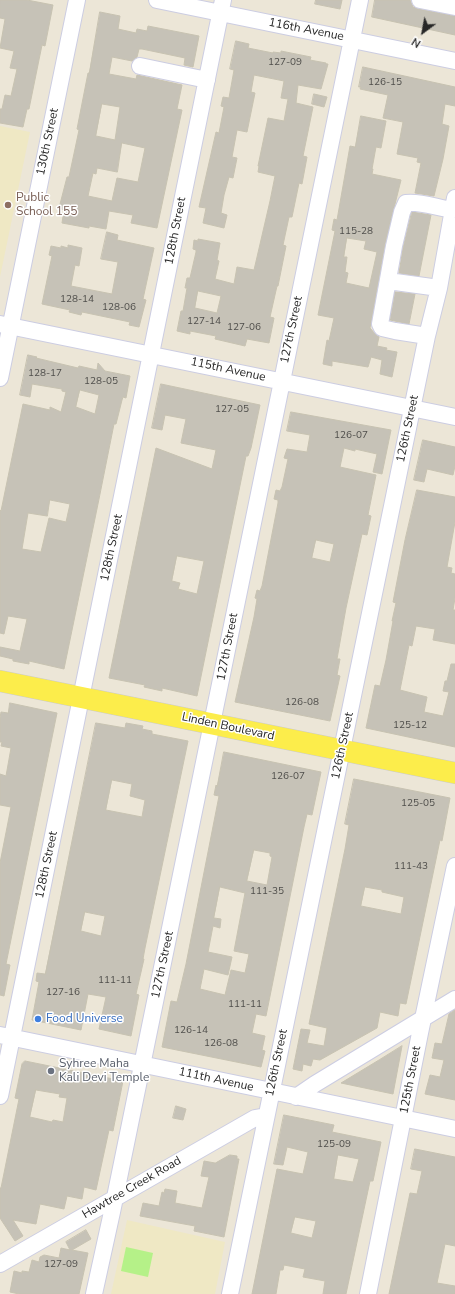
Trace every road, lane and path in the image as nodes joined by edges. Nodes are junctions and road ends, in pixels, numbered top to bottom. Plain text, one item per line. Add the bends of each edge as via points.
1 (77, 0) edge
2 (157, 0) edge
3 (360, 0) edge
4 (420, 0) edge
5 (222, 7) edge
6 (455, 7) edge
7 (352, 39) junction
8 (455, 60) edge
9 (140, 66) dead end
10 (207, 80) junction
11 (454, 204) edge
12 (388, 281) junction
13 (439, 288) junction
14 (5, 325) edge
15 (427, 336) junction
16 (151, 354) junction
17 (0, 378) edge
18 (282, 381) junction
19 (412, 408) junction
20 (455, 417) edge
21 (0, 681) edge
22 (81, 697) junction
23 (212, 724) junction
24 (342, 750) junction
25 (455, 773) edge
26 (455, 866) edge
27 (455, 999) edge
28 (424, 1018) junction
29 (6, 1036) edge
30 (142, 1064) junction
31 (272, 1092) junction
32 (0, 1096) edge
33 (296, 1097) junction
34 (266, 1116) junction
35 (403, 1119) junction
36 (455, 1129) edge
37 (115, 1199) junction
38 (0, 1264) edge
39 (94, 1294) edge
40 (230, 1294) edge
41 (368, 1294) edge

1 - 14 street, 130th Street
2 - 5 street, 116th Avenue
3 - 7 street, 127th Street
4 - 6 street
5 - 7 street, 116th Avenue
5 - 10 street, 128th Street
7 - 8 street, 116th Avenue
7 - 18 street, 127th Street
9 - 10 street
10 - 16 street, 128th Street
11 - 12 street via 441,208 406,203
11 - 13 street, 126th Street
12 - 13 street
12 - 15 street via 380,324 382,328
13 - 15 street, 126th Street
14 - 16 street, 115th Avenue
14 - 17 street, 130th Street
15 - 19 street, 126th Street
16 - 18 street, 115th Avenue
16 - 22 street, 128th Street
18 - 19 street, 115th Avenue
18 - 23 street, 127th Street
19 - 20 street, 115th Avenue
19 - 24 street, 126th Street
21 - 22 main road, Linden Boulevard
22 - 23 main road, Linden Boulevard
22 - 29 street, 128th Street
23 - 24 main road, Linden Boulevard
23 - 30 street, 127th Street
24 - 25 main road, Linden Boulevard
24 - 31 street, 126th Street
26 - 28 street, 125th Street
27 - 28 street
28 - 33 street
28 - 35 street, 125th Street
29 - 30 street, 111th Avenue
29 - 32 street, 128th Street
30 - 31 street, 111th Avenue
30 - 37 street, 127th Street
31 - 33 street, 111th Avenue
31 - 34 street, 126th Street
33 - 35 street, 111th Avenue
34 - 37 street, Hawtree Creek Road via 255,1118
34 - 40 street, 126th Street
35 - 36 street, 111th Avenue
35 - 41 street, 125th Street
37 - 38 street, Hawtree Creek Road via 102,1204
37 - 39 street, 127th Street

